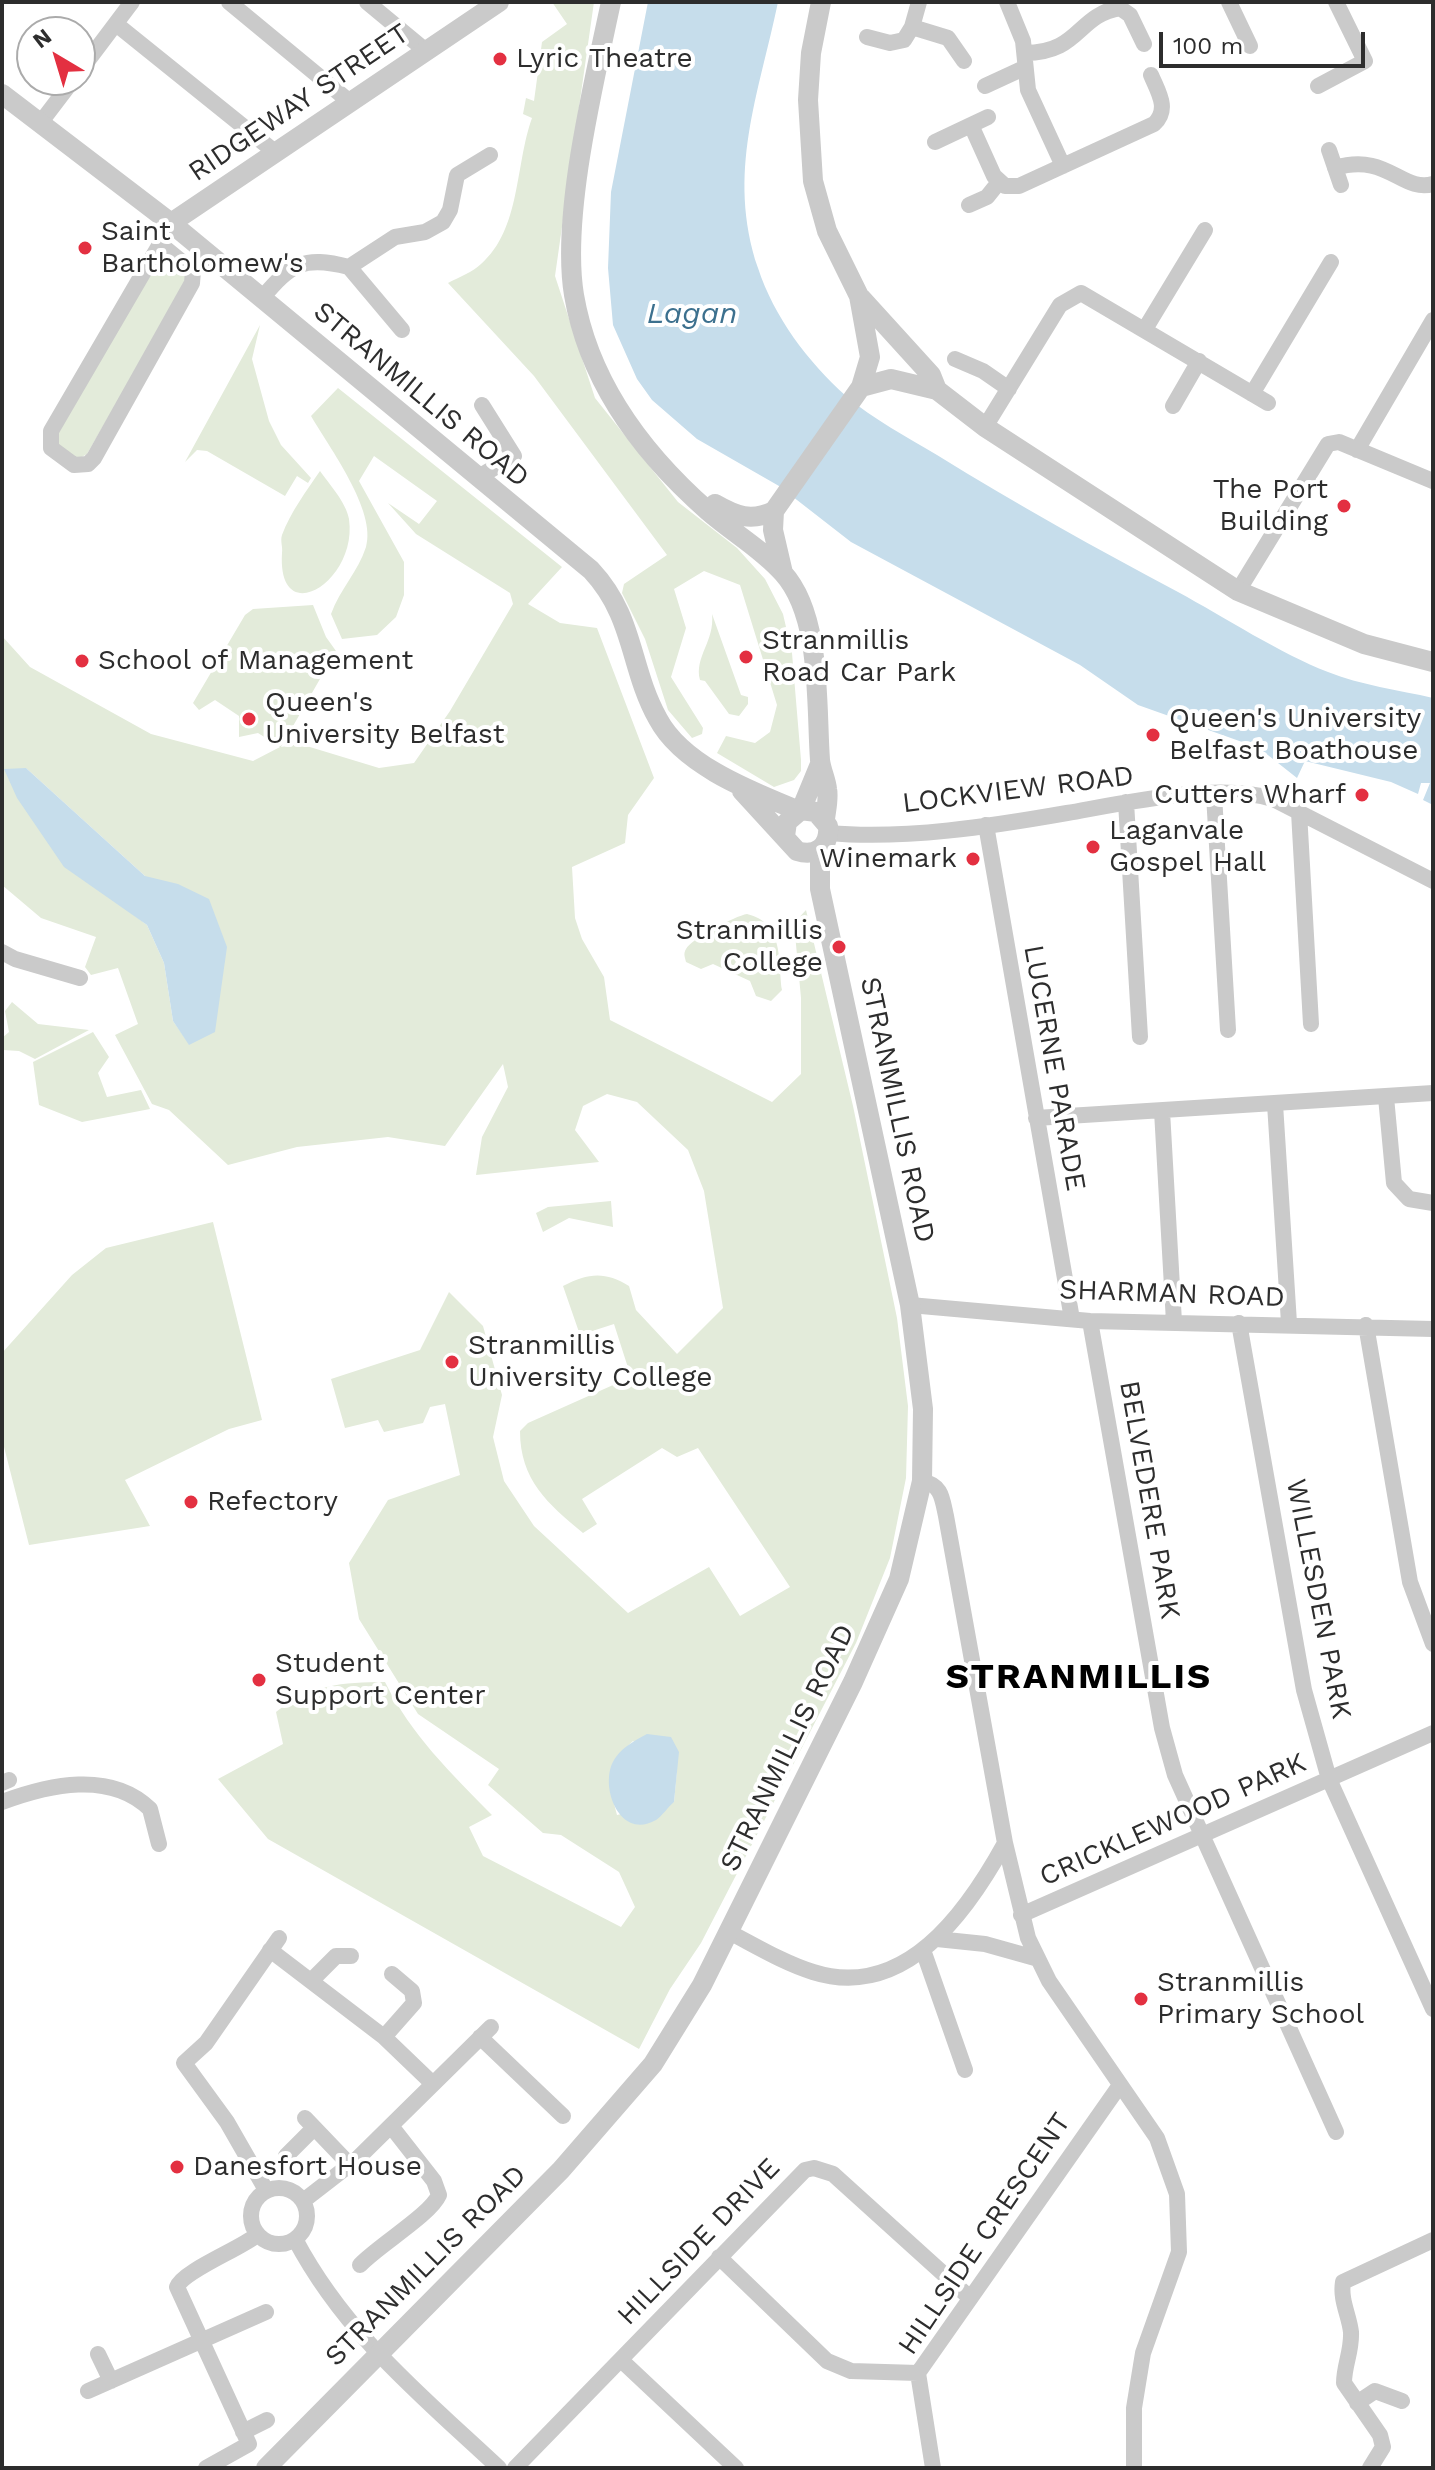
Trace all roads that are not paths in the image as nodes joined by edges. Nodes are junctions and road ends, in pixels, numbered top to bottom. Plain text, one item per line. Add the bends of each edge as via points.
1 (132, 2) edge
2 (229, 2) edge
3 (367, 2) edge
4 (499, 2) edge
5 (611, 2) edge
6 (821, 2) edge
7 (919, 2) edge
8 (1007, 2) edge
9 (1229, 2) edge
10 (1336, 2) edge
11 (116, 24) junction
12 (912, 27) junction
13 (867, 37) dead end
14 (1144, 44) dead end
15 (1250, 46) dead end
16 (96, 50) edge
17 (426, 51) junction
18 (964, 61) dead end
19 (1024, 61) junction
20 (1151, 75) dead end
21 (985, 86) dead end
22 (1318, 86) dead end
23 (2, 94) edge
24 (61, 96) edge
25 (350, 102) junction
26 (988, 117) dead end
27 (41, 122) junction
28 (971, 125) junction
29 (935, 142) dead end
30 (1329, 150) dead end
31 (275, 152) junction
32 (490, 155) dead end
33 (1063, 166) junction
34 (999, 182) junction
35 (1433, 184) edge
36 (969, 205) dead end
37 (171, 223) junction
38 (1205, 230) dead end
39 (160, 244) junction
40 (1331, 262) dead end
41 (349, 267) junction
42 (859, 296) junction
43 (262, 298) junction
44 (1433, 320) edge
45 (1145, 329) junction
46 (402, 330) dead end
47 (955, 359) dead end
48 (1199, 361) junction
49 (1009, 389) junction
50 (859, 390) junction
51 (937, 390) junction
52 (1252, 394) junction
53 (1268, 403) dead end
54 (482, 405) dead end
55 (1173, 406) dead end
56 (985, 427) junction
57 (1357, 450) junction
58 (477, 478) junction
59 (677, 481) junction
60 (1433, 481) edge
61 (777, 507) junction
62 (783, 573) junction
63 (1238, 591) junction
64 (1433, 662) edge
65 (820, 764) junction
66 (739, 786) junction
67 (1214, 795) junction
68 (1126, 802) junction
69 (800, 811) junction
70 (1299, 812) junction
71 (986, 825) junction
72 (785, 836) junction
73 (819, 839) junction
74 (1433, 881) edge
75 (2, 952) edge
76 (80, 978) dead end
77 (1311, 1024) dead end
78 (1228, 1030) dead end
79 (1140, 1037) dead end
80 (1433, 1093) edge
81 (1386, 1097) junction
82 (1275, 1104) junction
83 (1162, 1111) junction
84 (1036, 1118) junction
85 (1433, 1203) edge
86 (910, 1305) junction
87 (1072, 1319) junction
88 (1090, 1321) junction
89 (1174, 1322) junction
90 (1239, 1323) junction
91 (1289, 1323) junction
92 (1366, 1325) junction
93 (1433, 1329) edge
94 (922, 1481) junction
95 (1433, 1644) edge
96 (1433, 1733) edge
97 (1329, 1779) junction
98 (2, 1802) edge
99 (1204, 1835) junction
100 (1005, 1843) junction
101 (159, 1844) dead end
102 (1021, 1915) junction
103 (729, 1932) junction
104 (937, 1939) junction
105 (923, 1950) junction
106 (351, 1956) dead end
107 (1035, 1958) junction
108 (392, 1974) dead end
109 (311, 1981) junction
110 (1433, 2009) edge
111 (384, 2037) junction
112 (965, 2070) dead end
113 (433, 2084) junction
114 (1120, 2085) junction
115 (563, 2116) dead end
116 (391, 2126) junction
117 (1336, 2132) dead end
118 (286, 2156) dead end
119 (350, 2165) junction
120 (266, 2190) junction
121 (303, 2201) junction
122 (257, 2235) junction
123 (295, 2239) junction
124 (1433, 2240) edge
125 (719, 2257) junction
126 (360, 2265) dead end
127 (969, 2297) junction
128 (266, 2312) dead end
129 (201, 2342) junction
130 (98, 2354) dead end
131 (378, 2354) junction
132 (621, 2360) junction
133 (918, 2373) junction
134 (111, 2381) junction
135 (88, 2391) dead end
136 (1402, 2401) dead end
137 (1357, 2403) junction
138 (267, 2420) dead end
139 (246, 2438) junction
140 (206, 2468) edge
141 (266, 2468) edge
142 (499, 2468) edge
143 (515, 2468) edge
144 (736, 2468) edge
145 (933, 2468) edge
146 (1134, 2468) edge
147 (1370, 2468) edge

1 - 11 street
2 - 25 street
3 - 17 street
4 - 17 street, RIDGEWAY STREET
5 - 59 street via 573,218 574,294 600,378 639,438
6 - 42 street via 808,100 813,181 827,231
7 - 12 street
8 - 19 street
9 - 15 street
10 - 22 street via 1365,61
11 - 16 street
11 - 31 street
12 - 13 street via 898,43
12 - 18 street via 948,38
14 - 19 street via 1130,15 1120,8 1087,21 1065,44
17 - 25 street, RIDGEWAY STREET
19 - 21 street
19 - 33 street via 1028,90
20 - 33 street via 1163,104 1159,120
23 - 27 street, STRANMILLIS ROAD
24 - 27 street
25 - 31 street, RIDGEWAY STREET
26 - 28 street
27 - 37 street, STRANMILLIS ROAD
28 - 29 street
28 - 34 street
30 - 35 street via 1338,176 1370,163 1415,186
31 - 37 street, RIDGEWAY STREET
32 - 41 street via 457,175 443,222 425,232 395,237
33 - 34 street via 1019,186
34 - 36 street via 987,197
37 - 39 street
37 - 43 street, STRANMILLIS ROAD
38 - 45 street
39 - 39 street via 193,271 192,283 94,458 74,465 51,448 51,431
40 - 52 street
41 - 43 street via 306,261 280,277
41 - 46 street
42 - 50 street via 870,357
42 - 51 street via 931,375
43 - 58 street, STRANMILLIS ROAD
44 - 57 street
45 - 48 street
45 - 49 street via 1089,295 1075,294 1060,305
47 - 49 street
48 - 52 street
48 - 55 street
49 - 56 street
50 - 51 street via 891,379
50 - 61 street
51 - 56 street
52 - 53 street
54 - 58 street via 514,456
56 - 63 street
57 - 60 street
57 - 63 street via 1339,442 1328,444
58 - 66 street, STRANMILLIS ROAD via 605,585 623,615 652,706 666,732
59 - 61 street via 743,517 760,518
59 - 62 street
61 - 62 street via 773,530
62 - 65 street, STRANMILLIS ROAD via 797,596 813,651
63 - 64 street via 1364,644
65 - 69 street
65 - 73 street, STRANMILLIS ROAD via 828,790
66 - 69 street, STRANMILLIS ROAD
66 - 72 street, STRANMILLIS ROAD
67 - 68 street, LOCKVIEW ROAD
67 - 70 street, LOCKVIEW ROAD via 1262,795
67 - 78 street
68 - 71 street, LOCKVIEW ROAD
68 - 79 street
69 - 72 street via 787,822
69 - 73 street via 816,812
70 - 74 street, LOCKVIEW ROAD
70 - 77 street
71 - 73 street, LOCKVIEW ROAD
71 - 84 street, LUCERNE PARADE
72 - 73 street via 792,848
73 - 86 street, STRANMILLIS ROAD via 820,889
75 - 76 street
80 - 81 street
81 - 82 street
81 - 85 street via 1394,1183 1409,1199
82 - 83 street
82 - 91 street
83 - 84 street
83 - 89 street
84 - 87 street, LUCERNE PARADE
86 - 87 street, SHARMAN ROAD
86 - 94 street, STRANMILLIS ROAD via 923,1409
87 - 88 street, SHARMAN ROAD
88 - 89 street, SHARMAN ROAD
88 - 99 street, BELVEDERE PARK via 1162,1728 1175,1775
89 - 90 street, SHARMAN ROAD
90 - 91 street, SHARMAN ROAD
90 - 97 street, WILLESDEN PARK via 1304,1690
91 - 92 street, SHARMAN ROAD
92 - 93 street, SHARMAN ROAD
92 - 95 street via 1410,1582
94 - 100 street via 939,1490 946,1516
94 - 103 street, STRANMILLIS ROAD via 903,1567 883,1619
96 - 97 street, CRICKLEWOOD PARK
97 - 99 street, CRICKLEWOOD PARK
97 - 110 street, WILLESDEN PARK
98 - 101 street via 47,1788 106,1785 150,1809
99 - 102 street, CRICKLEWOOD PARK
99 - 117 street, BELVEDERE PARK
100 - 102 street
100 - 104 street via 974,1896
102 - 107 street
103 - 105 street via 831,1976 880,1973
103 - 131 street, STRANMILLIS ROAD via 682,2020 627,2098
104 - 105 street
104 - 107 street
105 - 112 street
106 - 109 street via 336,1956
107 - 114 street
108 - 111 street via 412,1991 414,2003
109 - 111 street
109 - 120 street via 275,1944 206,2043 184,2063 227,2122
111 - 113 street
113 - 115 street via 486,2032
113 - 116 street
114 - 127 street, HILLSIDE CRESCENT
114 - 146 street via 1165,2153 1181,2234 1175,2267 1143,2353 1134,2408
116 - 119 street
116 - 126 street via 439,2195
118 - 119 street via 309,2123
119 - 121 street
120 - 121 street via 291,2190
120 - 122 street via 250,2212
121 - 123 street via 305,2226
122 - 123 street via 271,2243
122 - 129 street via 179,2281 178,2294
123 - 131 street via 338,2310
124 - 137 street via 1343,2282 1351,2357 1344,2383
125 - 127 street, HILLSIDE DRIVE via 797,2176 824,2169
125 - 132 street, HILLSIDE DRIVE
125 - 133 street via 827,2361 851,2371
127 - 133 street, HILLSIDE CRESCENT
128 - 129 street
129 - 134 street
129 - 139 street
130 - 134 street
131 - 141 street, STRANMILLIS ROAD
131 - 142 street
132 - 143 street, HILLSIDE DRIVE
132 - 144 street
133 - 145 street, HILLSIDE CRESCENT
134 - 135 street
136 - 137 street via 1375,2391
137 - 147 street via 1383,2447
138 - 139 street
139 - 140 street

